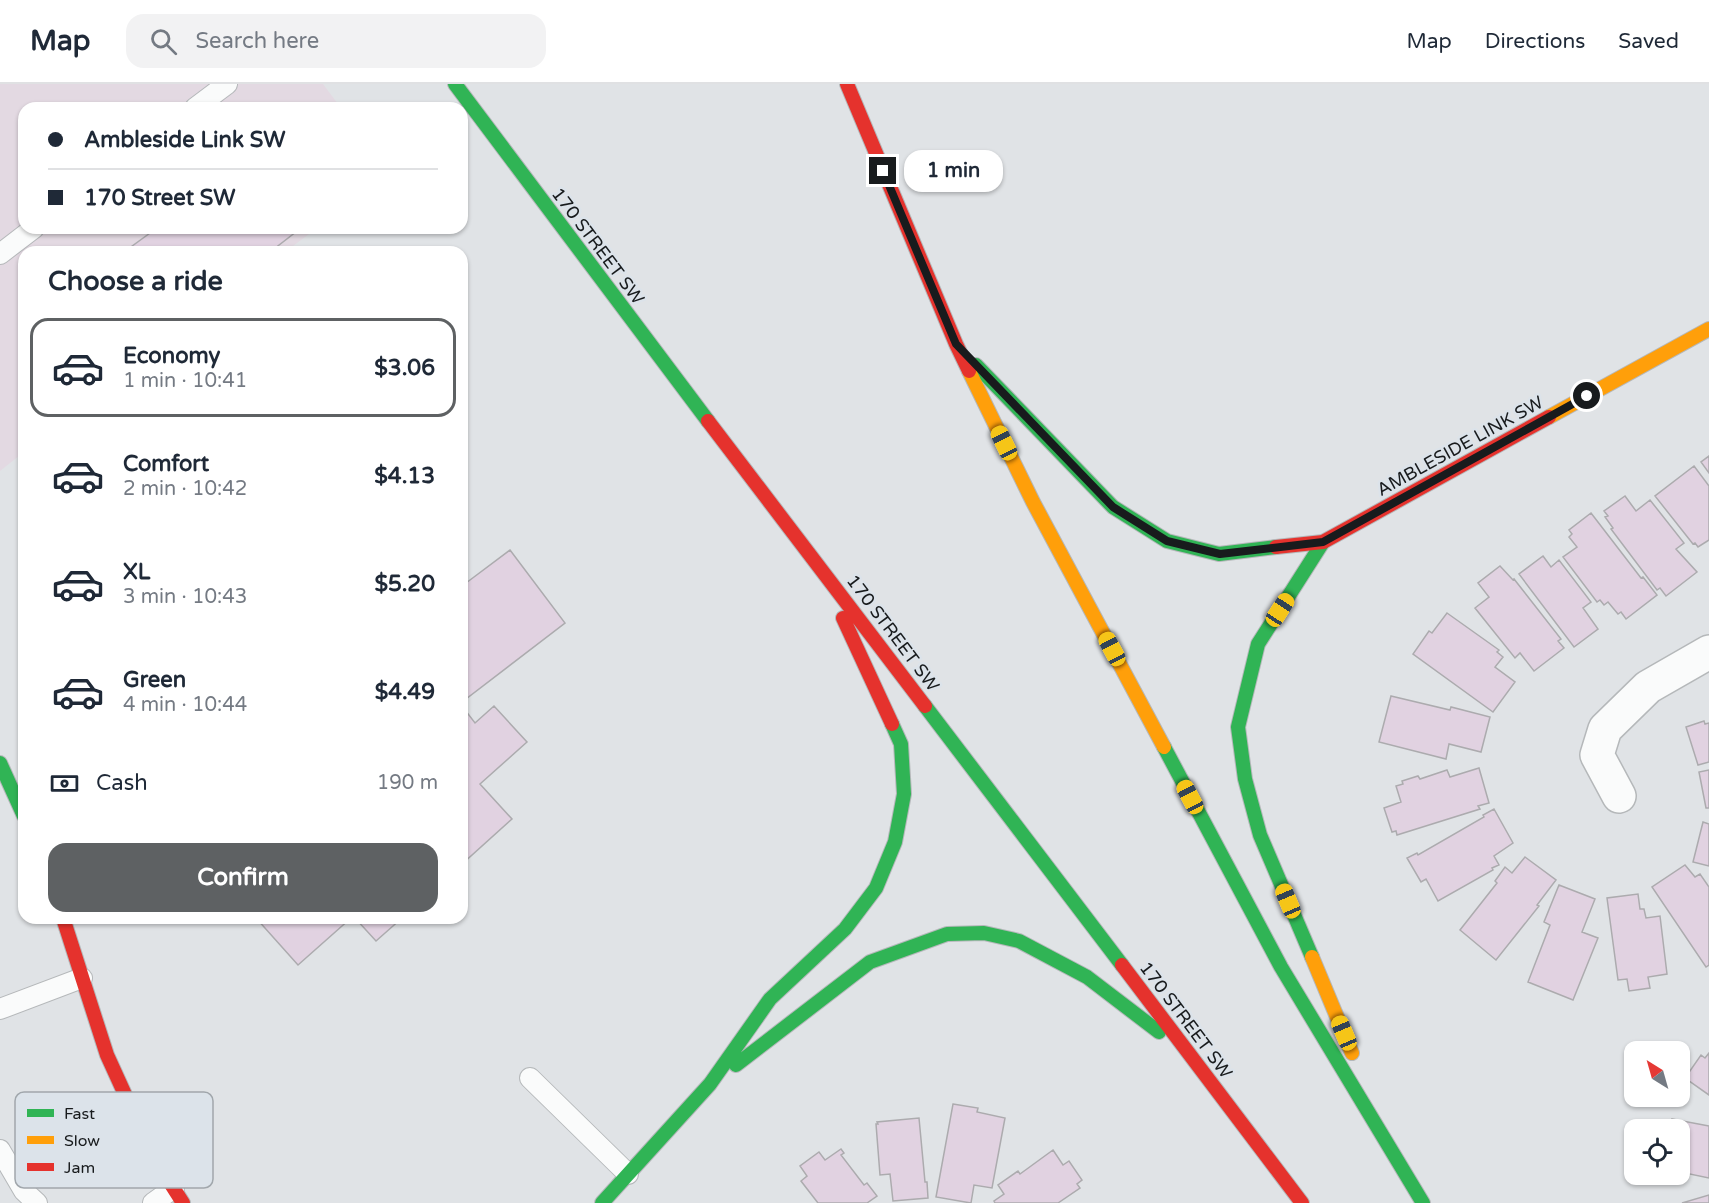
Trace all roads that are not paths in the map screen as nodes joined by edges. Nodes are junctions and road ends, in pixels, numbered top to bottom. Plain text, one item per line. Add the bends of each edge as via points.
1 (226, 84) edge
2 (455, 84) edge
3 (847, 84) edge
4 (203, 102) edge
5 (26, 234) edge
6 (0, 254) edge
7 (1709, 328) edge
8 (956, 344) junction
9 (1323, 542) junction
10 (821, 567) junction
11 (1709, 652) edge
12 (0, 763) edge
13 (1619, 796) dead end
14 (18, 801) edge
15 (65, 924) edge
16 (82, 978) junction
17 (0, 1009) edge
18 (1193, 1059) junction
19 (530, 1078) dead end
20 (710, 1084) junction
21 (124, 1092) edge
22 (0, 1150) edge
23 (1400, 1165) junction
24 (628, 1174) junction
25 (15, 1176) edge
26 (22, 1188) edge
27 (179, 1195) edge
28 (37, 1203) edge
29 (153, 1203) edge
30 (602, 1203) edge
31 (1302, 1203) edge
32 (1423, 1203) edge

1 - 4 lane
2 - 10 main road, 170 STREET SW
3 - 8 main road
5 - 6 lane
7 - 9 main road, AMBLESIDE LINK SW
8 - 9 main road via 1113,507 1167,541 1220,554
8 - 23 main road via 1033,502 1281,968
9 - 23 main road via 1258,644 1238,727 1245,779 1260,835
10 - 18 main road, 170 STREET SW
10 - 20 main road via 901,744 904,794 895,842 876,888 845,929 770,999
11 - 13 street via 1648,687 1605,729 1597,755
12 - 14 main road
15 - 16 main road
16 - 17 lane
16 - 21 main road via 107,1055
18 - 20 main road via 1087,977 1019,941 984,933 947,934 870,962
18 - 31 main road, 170 STREET SW
19 - 24 lane
20 - 24 main road
22 - 25 lane
23 - 32 main road
24 - 30 main road
26 - 28 lane
27 - 29 lane

